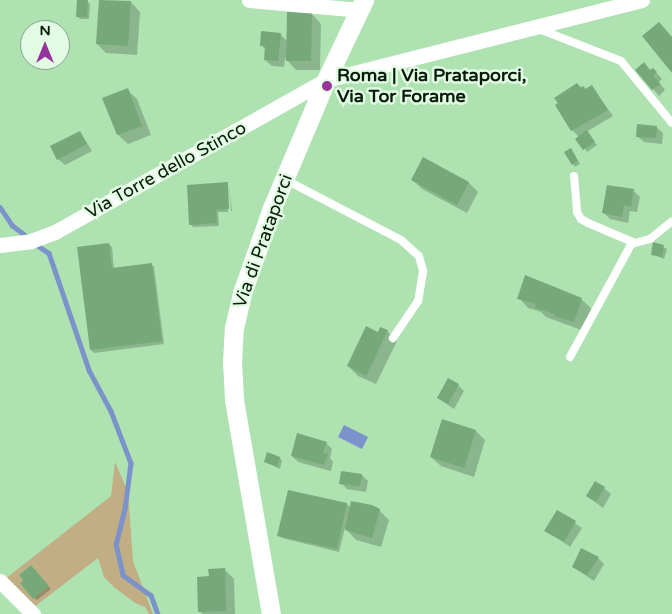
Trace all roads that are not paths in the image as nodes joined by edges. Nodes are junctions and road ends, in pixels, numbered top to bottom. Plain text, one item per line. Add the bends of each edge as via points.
1 (249, 0) edge
2 (642, 0) edge
3 (362, 5) edge
4 (535, 27) junction
5 (326, 80) junction
6 (672, 123) edge
7 (574, 176) dead end
8 (284, 179) junction
9 (672, 221) edge
10 (632, 243) junction
11 (0, 245) edge
12 (393, 338) dead end
13 (570, 357) dead end
14 (0, 581) edge
15 (33, 614) edge
16 (271, 614) edge

1 - 3 street
2 - 4 street, Via Torre dello Stinco
3 - 5 street, Via di Prataporci
4 - 5 street, Via Torre dello Stinco
4 - 6 lane via 621,61
5 - 8 street, Via di Prataporci
5 - 11 street, Via Torre dello Stinco via 55,232 31,241
7 - 10 lane via 579,217
8 - 12 lane via 401,240 419,256 423,271 418,301
8 - 16 street, Via di Prataporci via 242,293 232,350 236,413
9 - 10 lane via 645,242
10 - 13 lane
14 - 15 street

